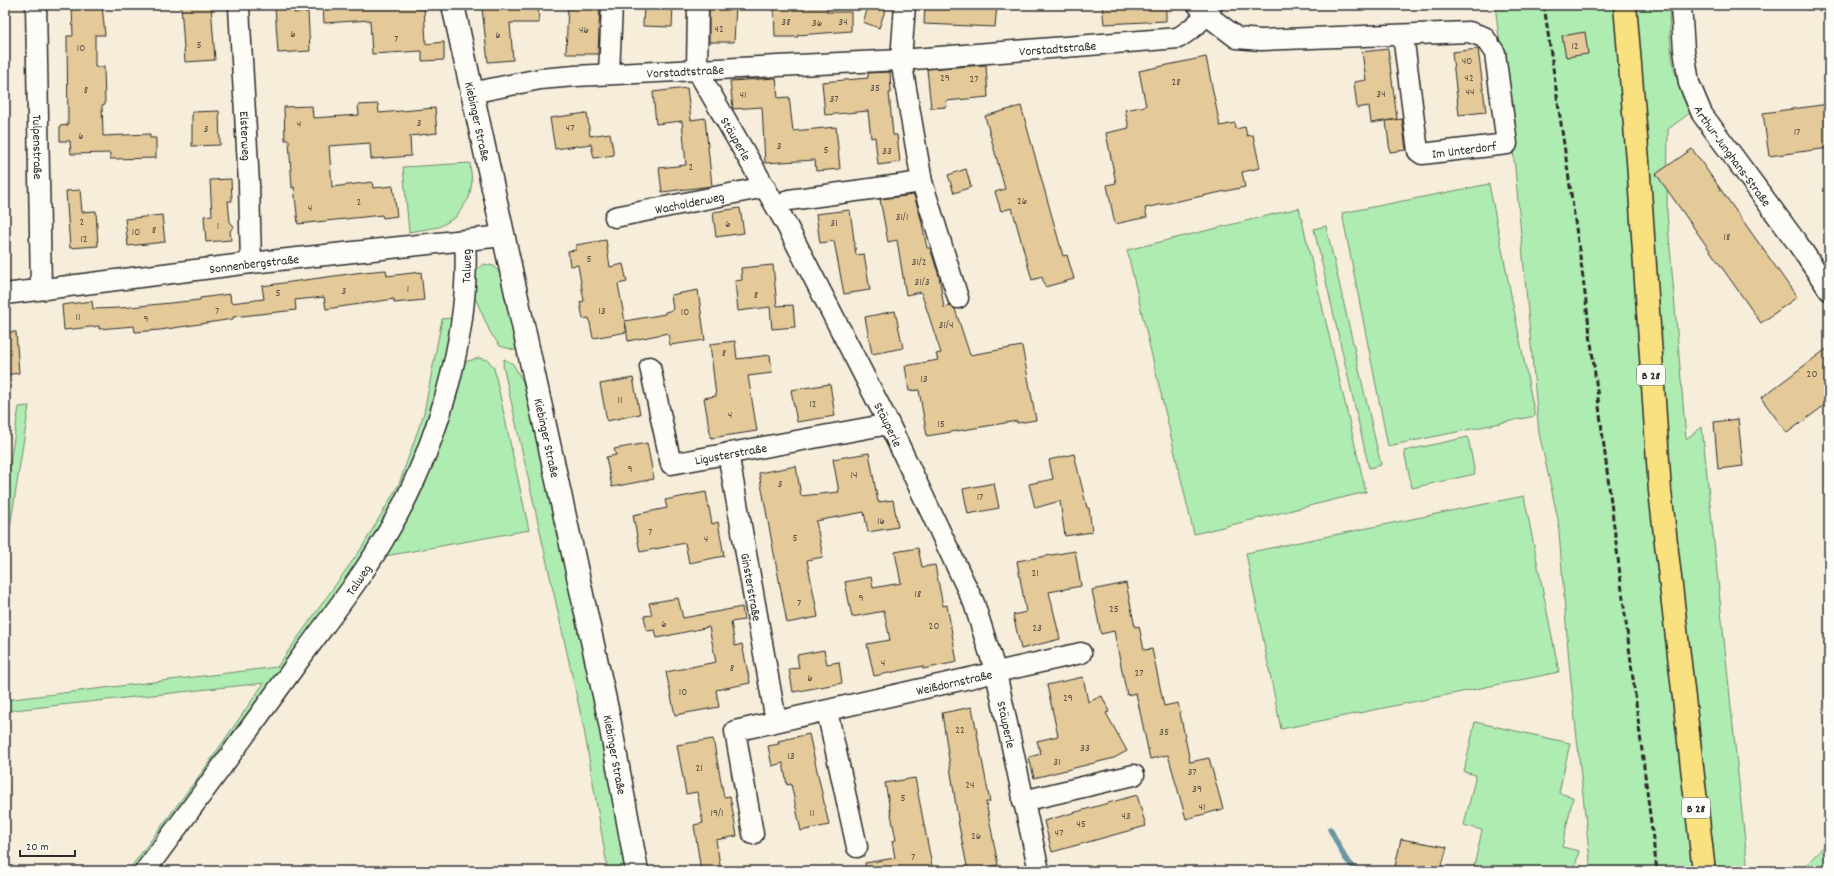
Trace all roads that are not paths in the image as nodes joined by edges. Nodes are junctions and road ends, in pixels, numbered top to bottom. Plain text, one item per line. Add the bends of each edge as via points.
1 (36, 5) edge
2 (453, 5) edge
3 (612, 5) edge
4 (698, 5) edge
5 (904, 5) edge
6 (1625, 5) edge
7 (1681, 5) edge
8 (239, 8) dead end
9 (1206, 8) edge
10 (1403, 34) junction
11 (901, 60) junction
12 (697, 70) junction
13 (609, 74) junction
14 (471, 93) junction
15 (922, 182) junction
16 (765, 187) junction
17 (789, 200) dead end
18 (615, 218) dead end
19 (503, 236) junction
20 (465, 241) junction
21 (251, 263) junction
22 (41, 289) junction
23 (1829, 290) edge
24 (5, 294) edge
25 (958, 298) dead end
26 (650, 367) dead end
27 (889, 424) junction
28 (728, 453) junction
29 (1081, 653) dead end
30 (996, 673) junction
31 (827, 711) junction
32 (776, 721) junction
33 (1134, 775) dead end
34 (1023, 801) junction
35 (753, 834) dead end
36 (858, 847) dead end
37 (145, 871) edge
38 (637, 871) edge
39 (1039, 871) edge
40 (1704, 871) edge

1 - 22 street, Tulpenstraße
2 - 14 street, Kiebinger Straße
3 - 13 street
4 - 12 street
5 - 11 street
6 - 40 main road, B 28 via 1660,491
7 - 23 street, Arthur-Junghans-Straße via 1689,83 1702,114
8 - 21 street, Elsterweg
9 - 10 street, Im Unterdorf via 1237,38 1261,40
9 - 11 street, Vorstadtstraße via 1195,27 1178,38
10 - 10 street, Im Unterdorf via 1469,32 1484,37 1495,53 1507,144 1422,154 1418,151
11 - 12 street, Vorstadtstraße
11 - 15 street
12 - 13 street, Vorstadtstraße
12 - 16 street, Stäuperle
13 - 14 street, Vorstadtstraße via 540,79
14 - 19 street, Kiebinger Straße
15 - 17 street
15 - 25 street
16 - 18 street, Wacholderweg
16 - 27 street, Stäuperle
19 - 20 street, Sonnenbergstraße
19 - 38 street, Kiebinger Straße via 617,755
20 - 21 street, Sonnenbergstraße
20 - 37 street, Talweg via 465,287 452,368 432,439 405,502 388,533 341,602
21 - 22 street, Sonnenbergstraße
22 - 24 street, Sonnenbergstraße
26 - 28 street, Ligusterstraße via 671,464
27 - 28 street, Ligusterstraße
27 - 30 street, Stäuperle via 974,603
28 - 32 street, Ginsterstraße
29 - 30 street, Weißdornstraße
30 - 31 street, Weißdornstraße
30 - 34 street, Stäuperle
31 - 32 street, Weißdornstraße
31 - 36 street
32 - 35 street, Weißdornstraße via 735,731
33 - 34 street
34 - 39 street, Stäuperle

